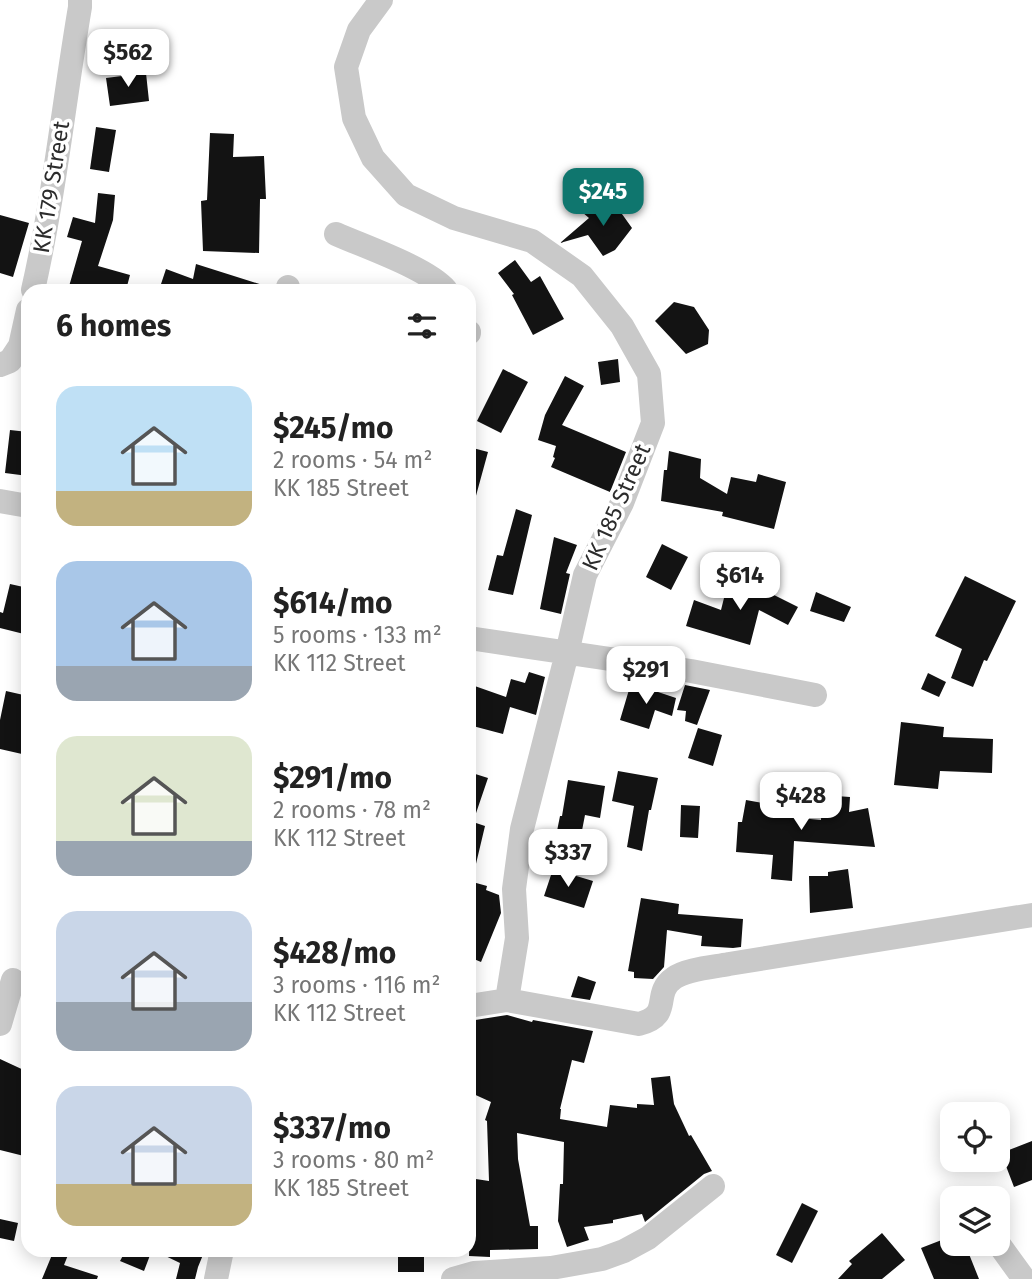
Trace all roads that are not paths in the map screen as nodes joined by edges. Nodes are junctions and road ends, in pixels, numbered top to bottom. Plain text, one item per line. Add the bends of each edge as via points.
1 (80, 0) edge
2 (381, 0) edge
3 (335, 234) dead end
4 (34, 284) edge
5 (440, 284) edge
6 (21, 342) edge
7 (0, 365) edge
8 (0, 501) edge
9 (21, 505) edge
10 (476, 639) edge
11 (567, 653) junction
12 (816, 695) dead end
13 (1032, 915) edge
14 (14, 980) edge
15 (507, 1000) junction
16 (476, 1005) edge
17 (0, 1024) edge
18 (713, 1186) dead end
19 (1007, 1256) edge
20 (221, 1257) edge
21 (216, 1279) edge
22 (453, 1279) edge
23 (1024, 1279) edge

1 - 4 street, KK 179 Street
2 - 11 street, KK 185 Street via 359,30 346,68 354,118 373,158 406,195 454,218 533,241 582,276 622,326 649,374 653,424 622,503 585,575
3 - 5 street
6 - 7 street via 10,360
8 - 9 street
10 - 11 street
11 - 12 street
11 - 15 street, KK 185 Street via 522,829 514,889 517,938
13 - 15 street via 689,972 663,989 659,1012 639,1024
14 - 17 street
15 - 16 street
18 - 22 street via 648,1238 602,1259
19 - 23 street
20 - 21 street

